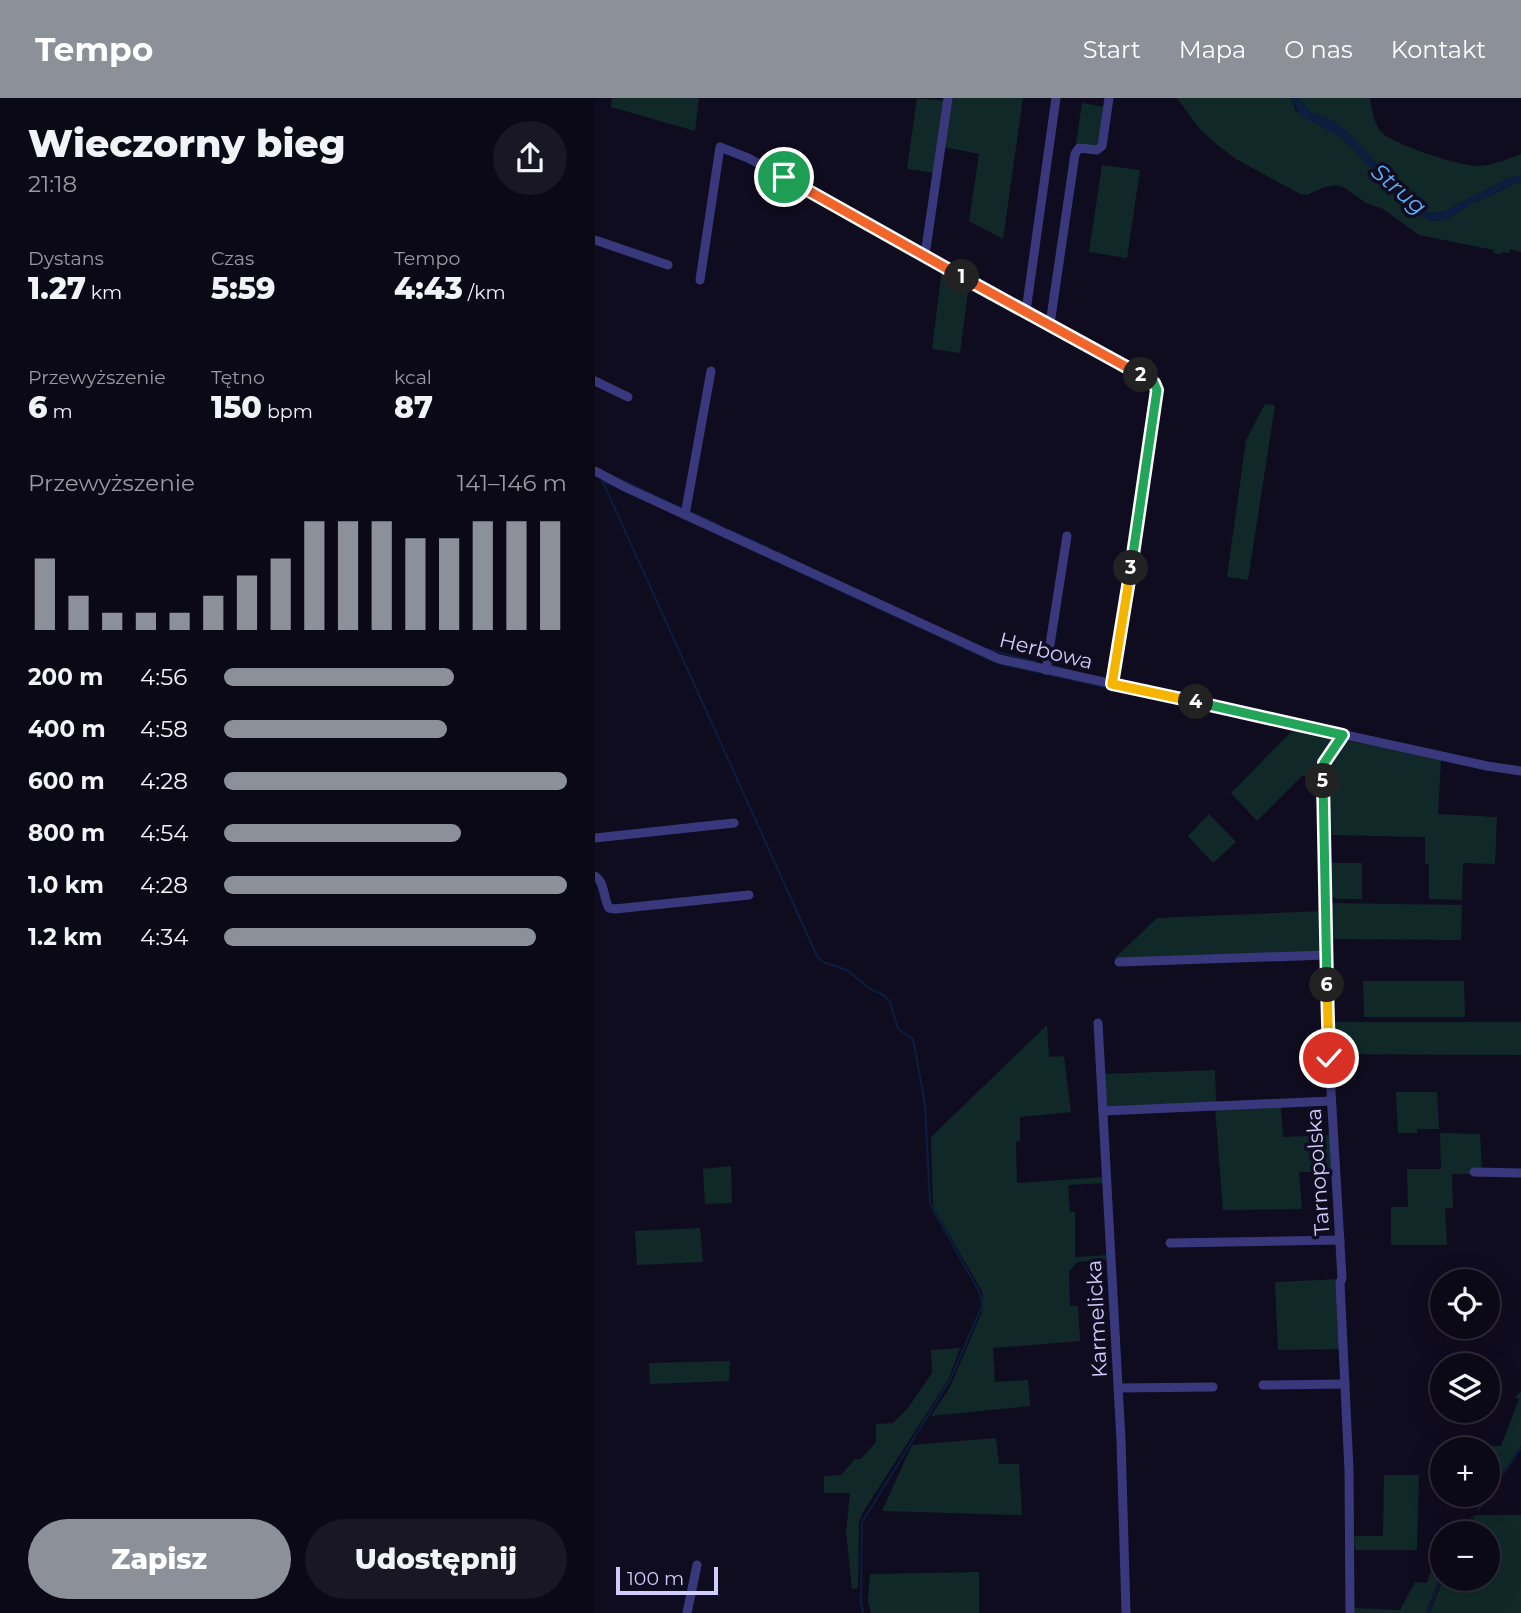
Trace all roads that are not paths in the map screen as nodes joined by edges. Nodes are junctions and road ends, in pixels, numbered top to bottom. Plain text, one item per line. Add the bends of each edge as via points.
1 (949, 98) edge
2 (1056, 98) edge
3 (1109, 98) edge
4 (595, 240) edge
5 (925, 255) junction
6 (667, 265) dead end
7 (700, 280) dead end
8 (1026, 311) junction
9 (1050, 324) junction
10 (711, 371) dead end
11 (595, 381) edge
12 (628, 397) dead end
13 (595, 471) edge
14 (685, 515) junction
15 (1067, 536) dead end
16 (1046, 670) junction
17 (1112, 684) junction
18 (1343, 735) junction
19 (1521, 771) edge
20 (734, 823) dead end
21 (595, 838) edge
22 (595, 876) edge
23 (749, 895) dead end
24 (1327, 955) junction
25 (1119, 962) dead end
26 (1098, 1023) dead end
27 (1331, 1101) junction
28 (1103, 1111) junction
29 (1474, 1172) dead end
30 (1521, 1173) edge
31 (1340, 1241) junction
32 (1170, 1243) dead end
33 (1345, 1384) junction
34 (1263, 1385) dead end
35 (1213, 1387) dead end
36 (1118, 1388) junction
37 (697, 1565) dead end
38 (687, 1613) edge
39 (1126, 1613) edge
40 (1350, 1613) edge

1 - 5 street
2 - 8 street
3 - 9 street via 1102,146 1097,150 1079,148 1075,154
4 - 6 street
5 - 7 street via 720,147
5 - 8 street
8 - 9 street
9 - 17 street via 1151,380 1157,390
10 - 14 street
11 - 12 street
13 - 14 street, Herbowa
14 - 16 street, Herbowa via 986,654
15 - 16 street
16 - 17 street, Herbowa
17 - 18 street, Herbowa
18 - 19 street, Herbowa
18 - 24 street, Tarnopolska via 1322,769
20 - 21 street
22 - 23 street via 609,908 615,909
24 - 25 street
24 - 27 street, Tarnopolska
26 - 28 street, Karmelicka
27 - 28 street
27 - 31 street, Tarnopolska
28 - 36 street, Karmelicka
29 - 30 street
31 - 32 street
31 - 33 street, Tarnopolska
33 - 34 street
33 - 40 street, Tarnopolska
35 - 36 street
36 - 39 street, Karmelicka
37 - 38 street

